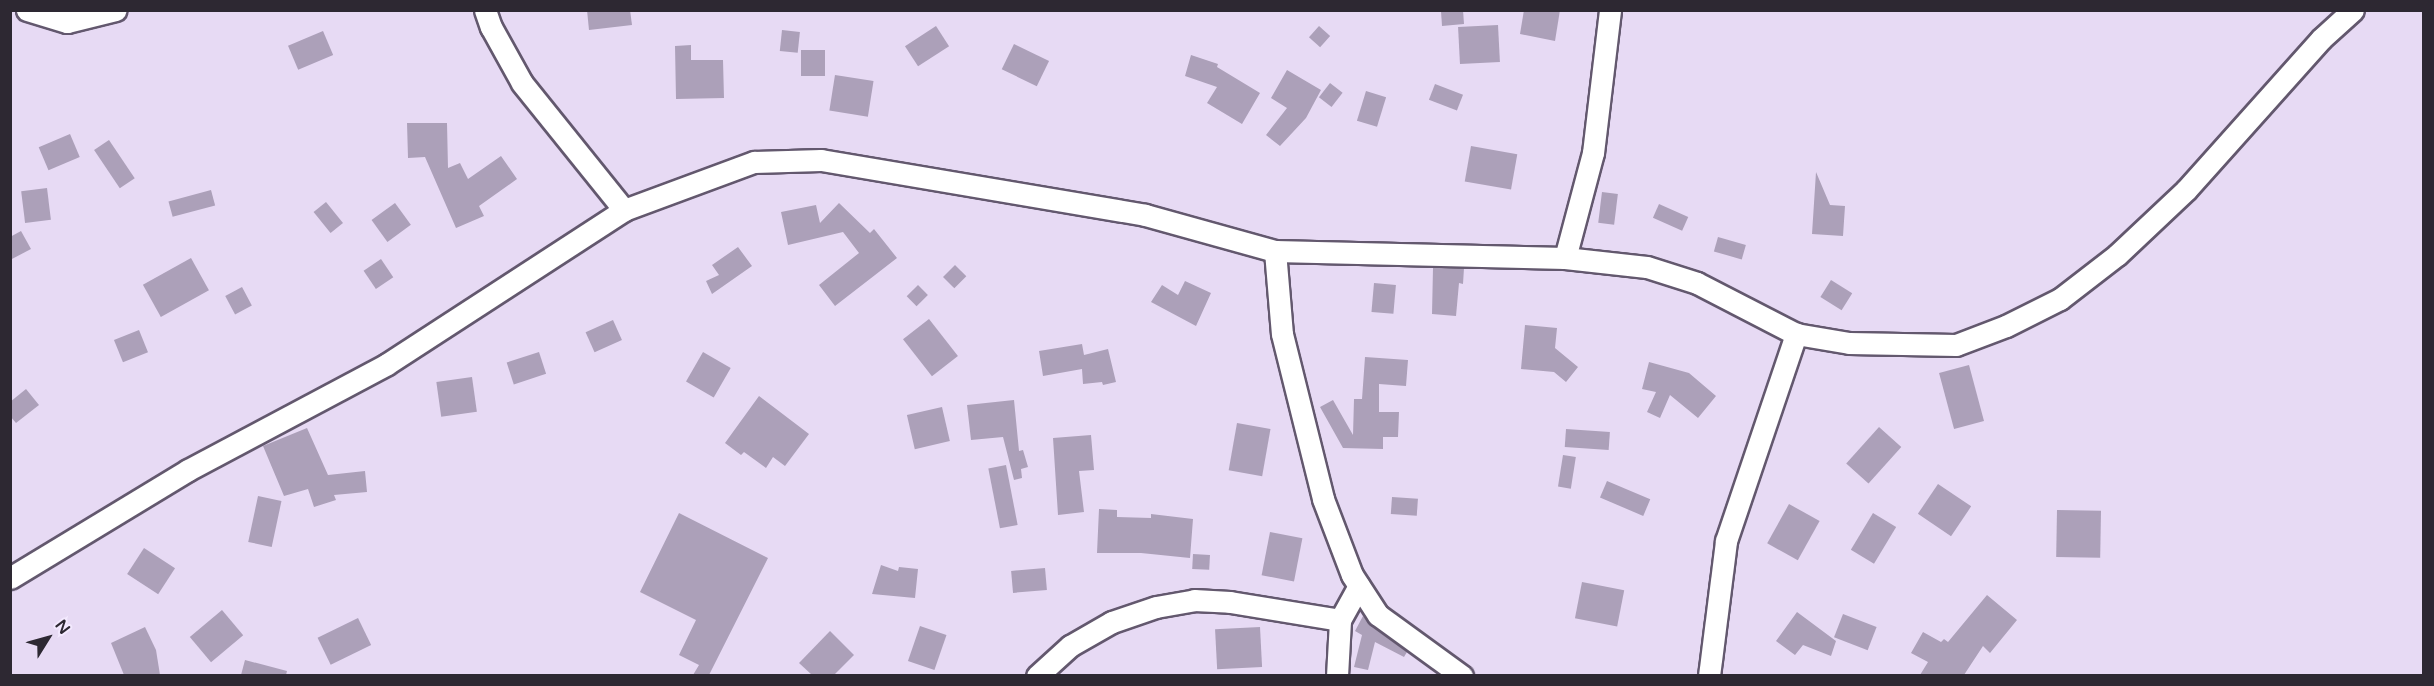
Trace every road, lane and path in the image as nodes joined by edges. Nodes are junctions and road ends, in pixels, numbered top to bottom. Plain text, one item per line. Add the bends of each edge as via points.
1 (27, 10) edge
2 (116, 10) edge
3 (485, 10) edge
4 (1610, 10) edge
5 (2353, 10) edge
6 (624, 210) junction
7 (1275, 251) junction
8 (1565, 258) junction
9 (1796, 334) junction
10 (10, 578) edge
11 (1359, 586) junction
12 (1340, 620) junction
13 (1037, 675) edge
14 (1337, 675) edge
15 (1462, 675) edge
16 (1709, 675) edge

1 - 2 street via 66,22
3 - 6 street via 522,83
4 - 8 street via 1593,153
5 - 9 street via 2320,39 2186,190 2117,255 2060,299 1956,345 1849,343
6 - 7 street via 754,162 821,159 1145,215
6 - 10 street via 387,364 188,470
7 - 8 street
7 - 11 street via 1282,334 1323,499
8 - 9 street via 1647,267 1697,283
9 - 16 street via 1726,541
11 - 12 street
11 - 15 street via 1378,615
12 - 13 street via 1194,600 1112,622 1070,646
12 - 14 street

